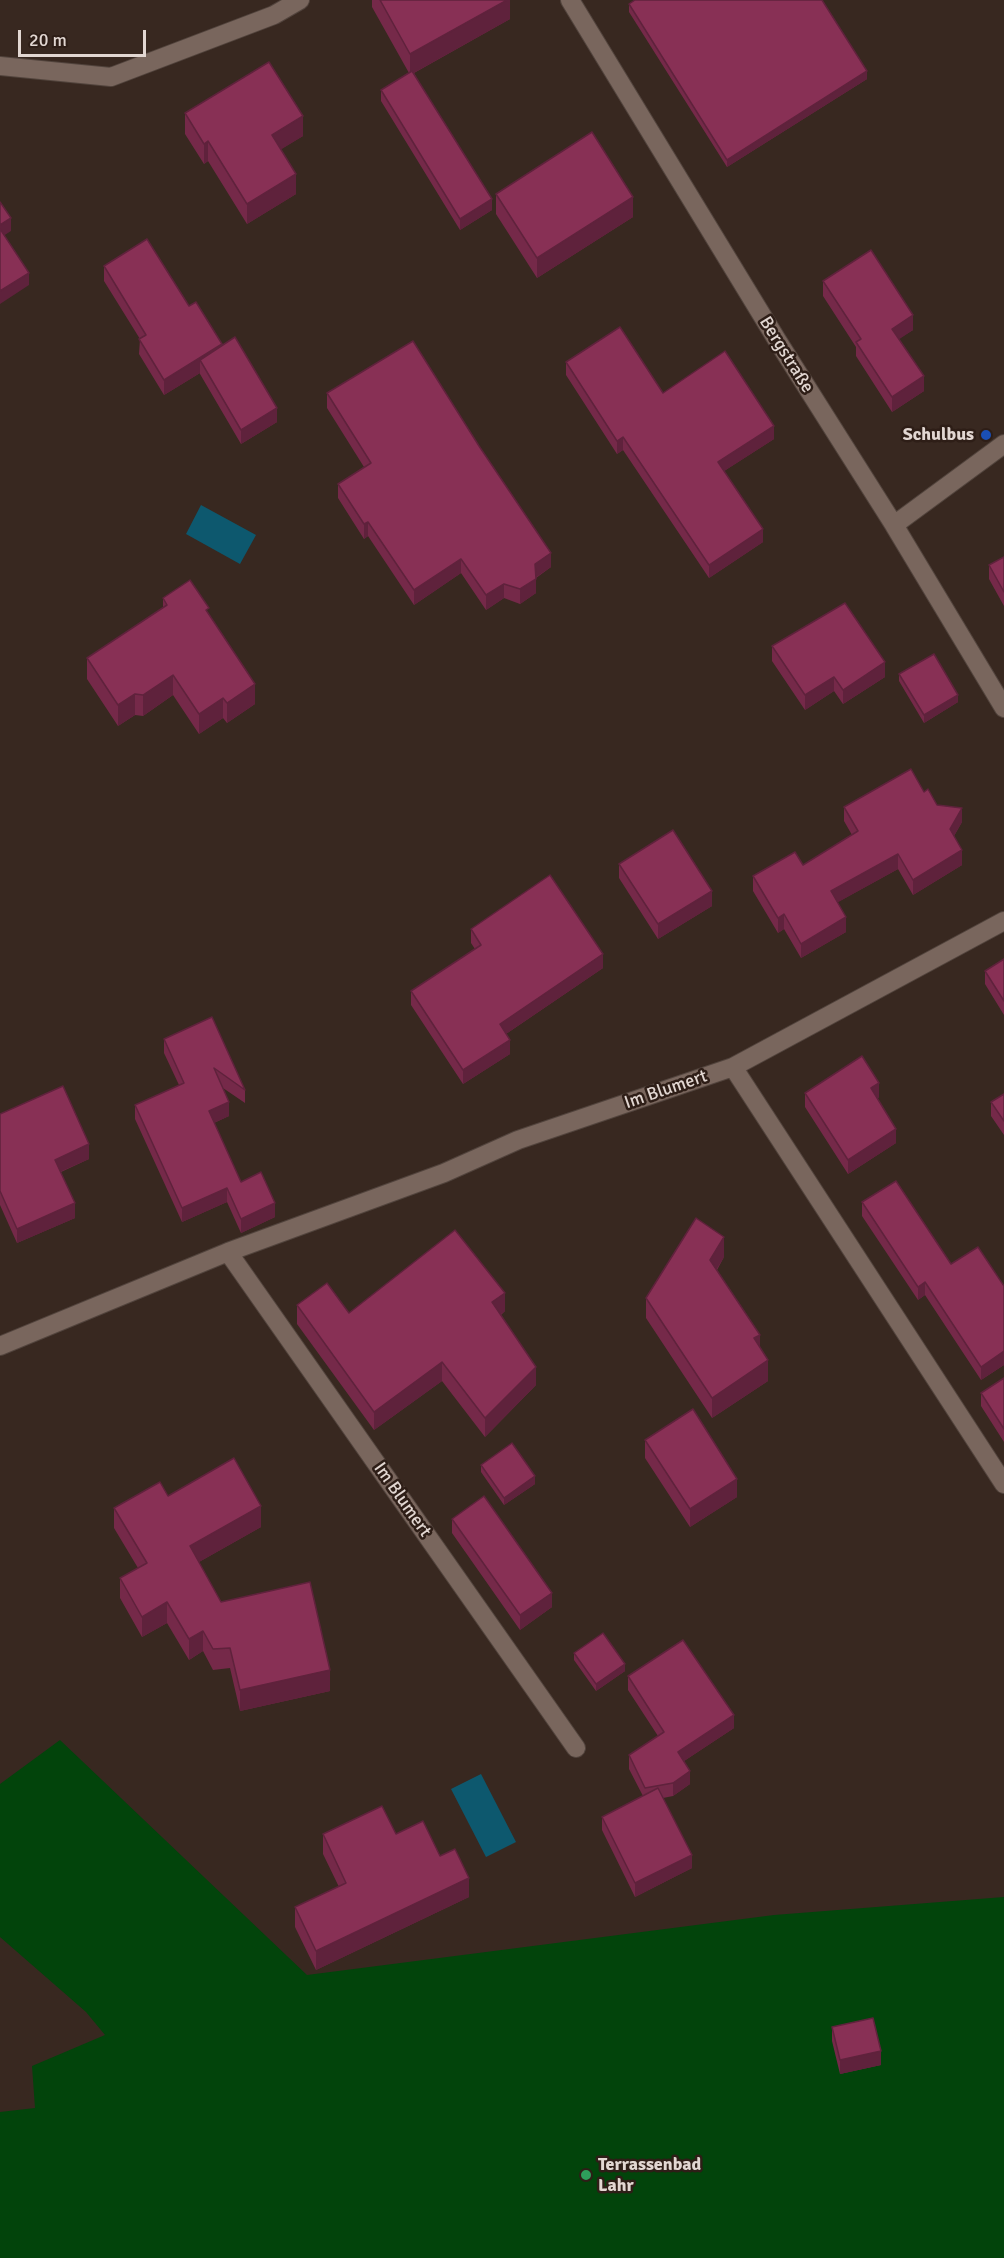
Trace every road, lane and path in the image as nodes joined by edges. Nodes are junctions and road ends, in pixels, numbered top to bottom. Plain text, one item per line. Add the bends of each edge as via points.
1 (300, 0) edge
2 (570, 0) edge
3 (0, 66) edge
4 (1004, 444) edge
5 (894, 525) junction
6 (1004, 708) edge
7 (1004, 921) edge
8 (733, 1067) junction
9 (228, 1251) junction
10 (0, 1346) edge
11 (1004, 1484) edge
12 (576, 1748) dead end

1 - 3 street via 274,15 111,76
2 - 5 street, Bergstraße
4 - 5 street
5 - 6 street, Bergstraße
7 - 8 street, Im Blumert
8 - 9 street, Im Blumert via 518,1140 444,1173
8 - 11 street
9 - 10 street, Im Blumert
9 - 12 street, Im Blumert

